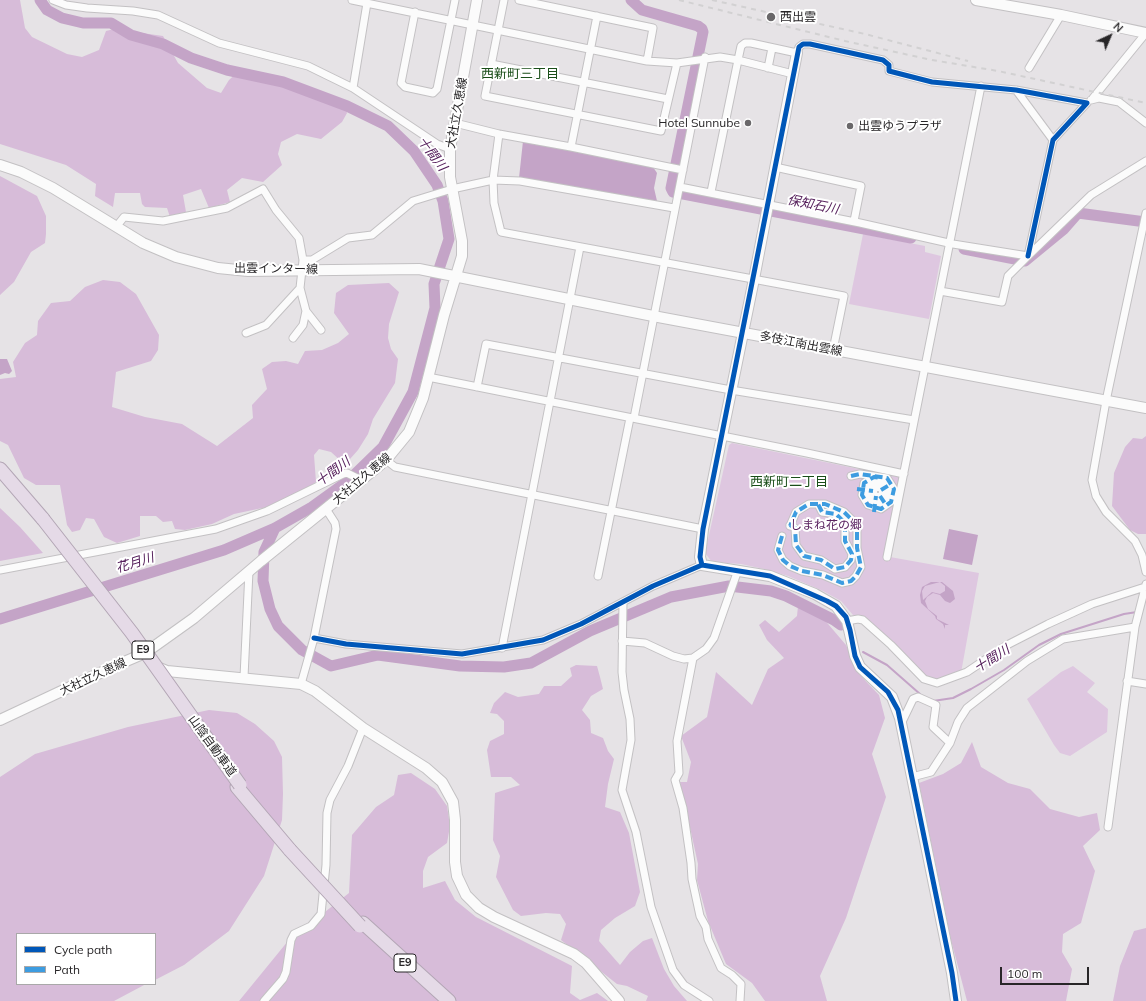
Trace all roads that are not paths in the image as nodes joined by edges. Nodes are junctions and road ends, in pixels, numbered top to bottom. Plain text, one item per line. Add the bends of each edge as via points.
1 (53, 0) edge
2 (352, 0) edge
3 (455, 0) edge
4 (477, 0) edge
5 (504, 0) edge
6 (519, 0) edge
7 (976, 0) edge
8 (991, 1) edge
9 (367, 3) junction
10 (392, 4) edge
11 (415, 12) junction
12 (1061, 15) junction
13 (597, 16) junction
14 (451, 19) junction
15 (474, 24) junction
16 (497, 30) junction
17 (1146, 33) edge
18 (772, 48) junction
19 (591, 50) junction
20 (797, 53) junction
21 (705, 58) junction
22 (738, 60) junction
23 (647, 61) junction
24 (676, 62) junction
25 (491, 64) junction
26 (768, 68) junction
27 (1029, 68) dead end
28 (793, 74) junction
29 (584, 82) junction
30 (981, 86) junction
31 (353, 88) junction
32 (1016, 90) junction
33 (668, 99) junction
34 (1090, 100) junction
35 (577, 115) junction
36 (1146, 123) edge
37 (455, 124) junction
38 (499, 134) junction
39 (1053, 140) junction
40 (571, 147) junction
41 (450, 149) junction
42 (1146, 161) edge
43 (0, 165) edge
44 (775, 167) junction
45 (683, 170) junction
46 (493, 180) junction
47 (680, 186) junction
48 (452, 189) junction
49 (711, 192) junction
50 (768, 203) junction
51 (674, 208) junction
52 (1146, 214) edge
53 (854, 221) junction
54 (116, 227) junction
55 (950, 243) junction
56 (580, 247) junction
57 (1028, 256) junction
58 (665, 262) junction
59 (303, 265) junction
60 (456, 275) junction
61 (754, 279) junction
62 (300, 288) junction
63 (940, 290) junction
64 (570, 299) junction
65 (306, 311) junction
66 (653, 316) junction
67 (321, 330) dead end
68 (246, 333) dead end
69 (743, 333) junction
70 (293, 338) dead end
71 (833, 350) junction
72 (559, 357) junction
73 (924, 366) junction
74 (642, 373) junction
75 (428, 377) junction
76 (477, 387) junction
77 (731, 390) junction
78 (1106, 401) junction
79 (550, 402) junction
80 (1146, 408) edge
81 (632, 418) junction
82 (914, 420) junction
83 (722, 436) junction
84 (386, 460) junction
85 (0, 469) edge
86 (904, 474) junction
87 (0, 476) edge
88 (851, 476) dead end
89 (880, 477) junction
90 (360, 480) junction
91 (876, 493) junction
92 (531, 494) junction
93 (861, 503) dead end
94 (818, 504) dead end
95 (326, 509) junction
96 (611, 510) junction
97 (42, 521) junction
98 (703, 529) junction
99 (782, 536) dead end
100 (887, 557) dead end
101 (702, 565) junction
102 (0, 570) edge
103 (738, 570) junction
104 (249, 571) junction
105 (1146, 572) edge
106 (598, 576) dead end
107 (1145, 586) edge
108 (623, 602) junction
109 (847, 621) junction
110 (1135, 627) junction
111 (314, 638) junction
112 (622, 641) junction
113 (502, 648) junction
114 (145, 653) junction
115 (693, 658) junction
116 (244, 677) junction
117 (1127, 680) junction
118 (301, 684) junction
119 (1146, 684) edge
120 (0, 720) edge
121 (901, 724) junction
122 (363, 728) junction
123 (950, 743) junction
124 (912, 777) junction
125 (1108, 827) dead end
126 (362, 924) junction
127 (264, 1001) edge
128 (443, 1001) edge
129 (449, 1001) edge
130 (619, 1001) edge
131 (710, 1001) edge
132 (740, 1001) edge
133 (956, 1001) edge

1 - 31 street via 87,8 133,10 158,15 219,43 308,66
2 - 9 street
3 - 14 street
4 - 15 main road, 大社立久恵線
5 - 16 street
6 - 13 street
7 - 8 main road
8 - 12 main road
9 - 10 street
9 - 31 street
10 - 11 street
11 - 14 street
11 - 14 street via 401,83 405,87 433,93 437,89
12 - 17 main road
12 - 27 street
13 - 19 street
13 - 23 street via 653,28
14 - 15 street
15 - 16 street
15 - 37 main road, 大社立久恵線
16 - 19 street
16 - 25 street
17 - 34 street
18 - 20 street
18 - 22 street via 745,43 741,46
18 - 26 street
19 - 23 street
19 - 29 street
20 - 28 main road
20 - 30 street via 803,44 810,44 883,60 889,65 889,71 932,82
21 - 22 street
21 - 24 street
21 - 45 street
22 - 26 street
22 - 49 street
23 - 24 street
24 - 33 street
25 - 29 street
25 - 35 street via 485,96
26 - 28 street
28 - 44 main road
29 - 33 street
29 - 35 street
30 - 32 street
30 - 55 street
31 - 41 street via 437,144
32 - 34 street
32 - 39 street
33 - 35 street via 661,131
34 - 36 street via 1119,102
34 - 39 street
35 - 40 street
37 - 38 street
37 - 41 main road, 大社立久恵線
38 - 40 street
38 - 46 street
39 - 57 street
40 - 45 street
41 - 48 main road, 大社立久恵線
42 - 57 street via 1091,195
43 - 54 main road, 出雲インター線 via 22,172 53,188
44 - 50 main road
44 - 53 street via 861,186
45 - 47 street
46 - 48 street
46 - 51 street via 520,181
46 - 56 street via 494,203 501,232
47 - 49 street
47 - 51 street
48 - 59 street via 413,201 372,234 348,238
48 - 60 main road, 大社立久恵線 via 462,241 462,256
49 - 50 street
50 - 53 street
50 - 61 main road
51 - 58 street
52 - 78 street
53 - 55 street
54 - 59 main road, 出雲インター線 via 143,243 176,257 218,268 248,271
54 - 59 street via 124,217 163,221 227,208 263,189 298,238
55 - 57 street
55 - 63 street
56 - 58 street
56 - 64 street
57 - 63 street via 1008,276 1002,302
58 - 61 street
58 - 66 street
59 - 60 main road, 出雲インター線 via 428,270
59 - 62 street
60 - 64 main road, 多伎江南出雲線
60 - 75 main road, 大社立久恵線
61 - 69 main road
61 - 71 street via 844,296
62 - 65 street
62 - 68 street via 266,325
63 - 73 street
64 - 66 main road, 多伎江南出雲線
64 - 72 street
65 - 67 street
65 - 70 street via 303,325
66 - 69 main road, 多伎江南出雲線
66 - 74 street
69 - 71 main road, 多伎江南出雲線
69 - 77 main road
71 - 73 main road, 多伎江南出雲線
72 - 74 street
72 - 76 street via 486,344
72 - 79 street
73 - 78 main road, 多伎江南出雲線
73 - 82 street
74 - 77 street
74 - 81 street
75 - 76 street
75 - 84 main road, 大社立久恵線 via 423,398 409,432
76 - 79 street
77 - 82 street
77 - 83 main road
78 - 80 main road, 多伎江南出雲線
78 - 105 street via 1092,480 1096,496 1106,512 1135,541
79 - 81 street
79 - 92 street
81 - 83 street
81 - 96 street
82 - 86 street
83 - 86 street
83 - 98 main road
84 - 90 main road, 大社立久恵線
84 - 92 street via 395,467
85 - 97 highway, 山陰自動車道 / E9
86 - 100 street
87 - 97 highway, 山陰自動車道 / E9
88 - 91 street via 857,474
89 - 91 street
89 - 91 street
89 - 91 street via 887,478
90 - 95 main road, 大社立久恵線
90 - 102 street via 347,473 343,474 267,511 216,529
91 - 93 street
92 - 96 street
92 - 113 street
94 - 99 street via 822,512 838,515 844,523 845,540 852,554 849,562 845,567 832,568 821,560 804,556 796,545 795,528 790,526 796,512 809,504 826,504 844,512 857,530 860,567 856,576 842,583 790,566 778,550
95 - 104 main road, 大社立久恵線
95 - 111 street via 335,522 336,529
96 - 98 street
96 - 106 street
97 - 126 highway, 山陰自動車道 / E9, bridge via 132,633 238,786 291,849
98 - 101 main road via 700,557
101 - 103 main road
101 - 108 street
103 - 109 main road via 770,576 815,594 836,606
103 - 115 street via 714,638 706,649
104 - 114 main road, 大社立久恵線 via 194,618
104 - 116 street
107 - 109 street via 1092,604 1048,624 1007,645 967,672 937,683 924,680 863,620
107 - 110 street
108 - 112 street
108 - 113 street via 543,640
109 - 121 main road via 857,662 892,698
110 - 117 street
110 - 123 street via 1075,636 1053,644 967,708
111 - 113 street via 346,644 462,654
111 - 118 street
112 - 115 street via 645,644 684,659
112 - 131 street via 624,690 631,740 622,790 636,832 651,907 673,970 684,985
114 - 116 main road via 159,669 167,671
114 - 120 main road, 大社立久恵線
115 - 132 street via 677,741 679,773 674,780 683,808 692,879 700,916 721,968 741,984
116 - 118 main road
117 - 119 street
117 - 125 street
118 - 122 main road via 330,700
121 - 123 street via 913,699 918,697 936,705 933,726
121 - 124 main road
122 - 127 street via 348,766 330,800 327,813 326,865 321,914 312,926 294,934 283,979
122 - 130 main road via 430,771 448,791 453,802 455,820 455,862 466,895 479,908 574,954 586,963
123 - 124 street via 931,772
124 - 133 main road
126 - 128 highway, 山陰自動車道 / E9
126 - 129 highway, 山陰自動車道 / E9

